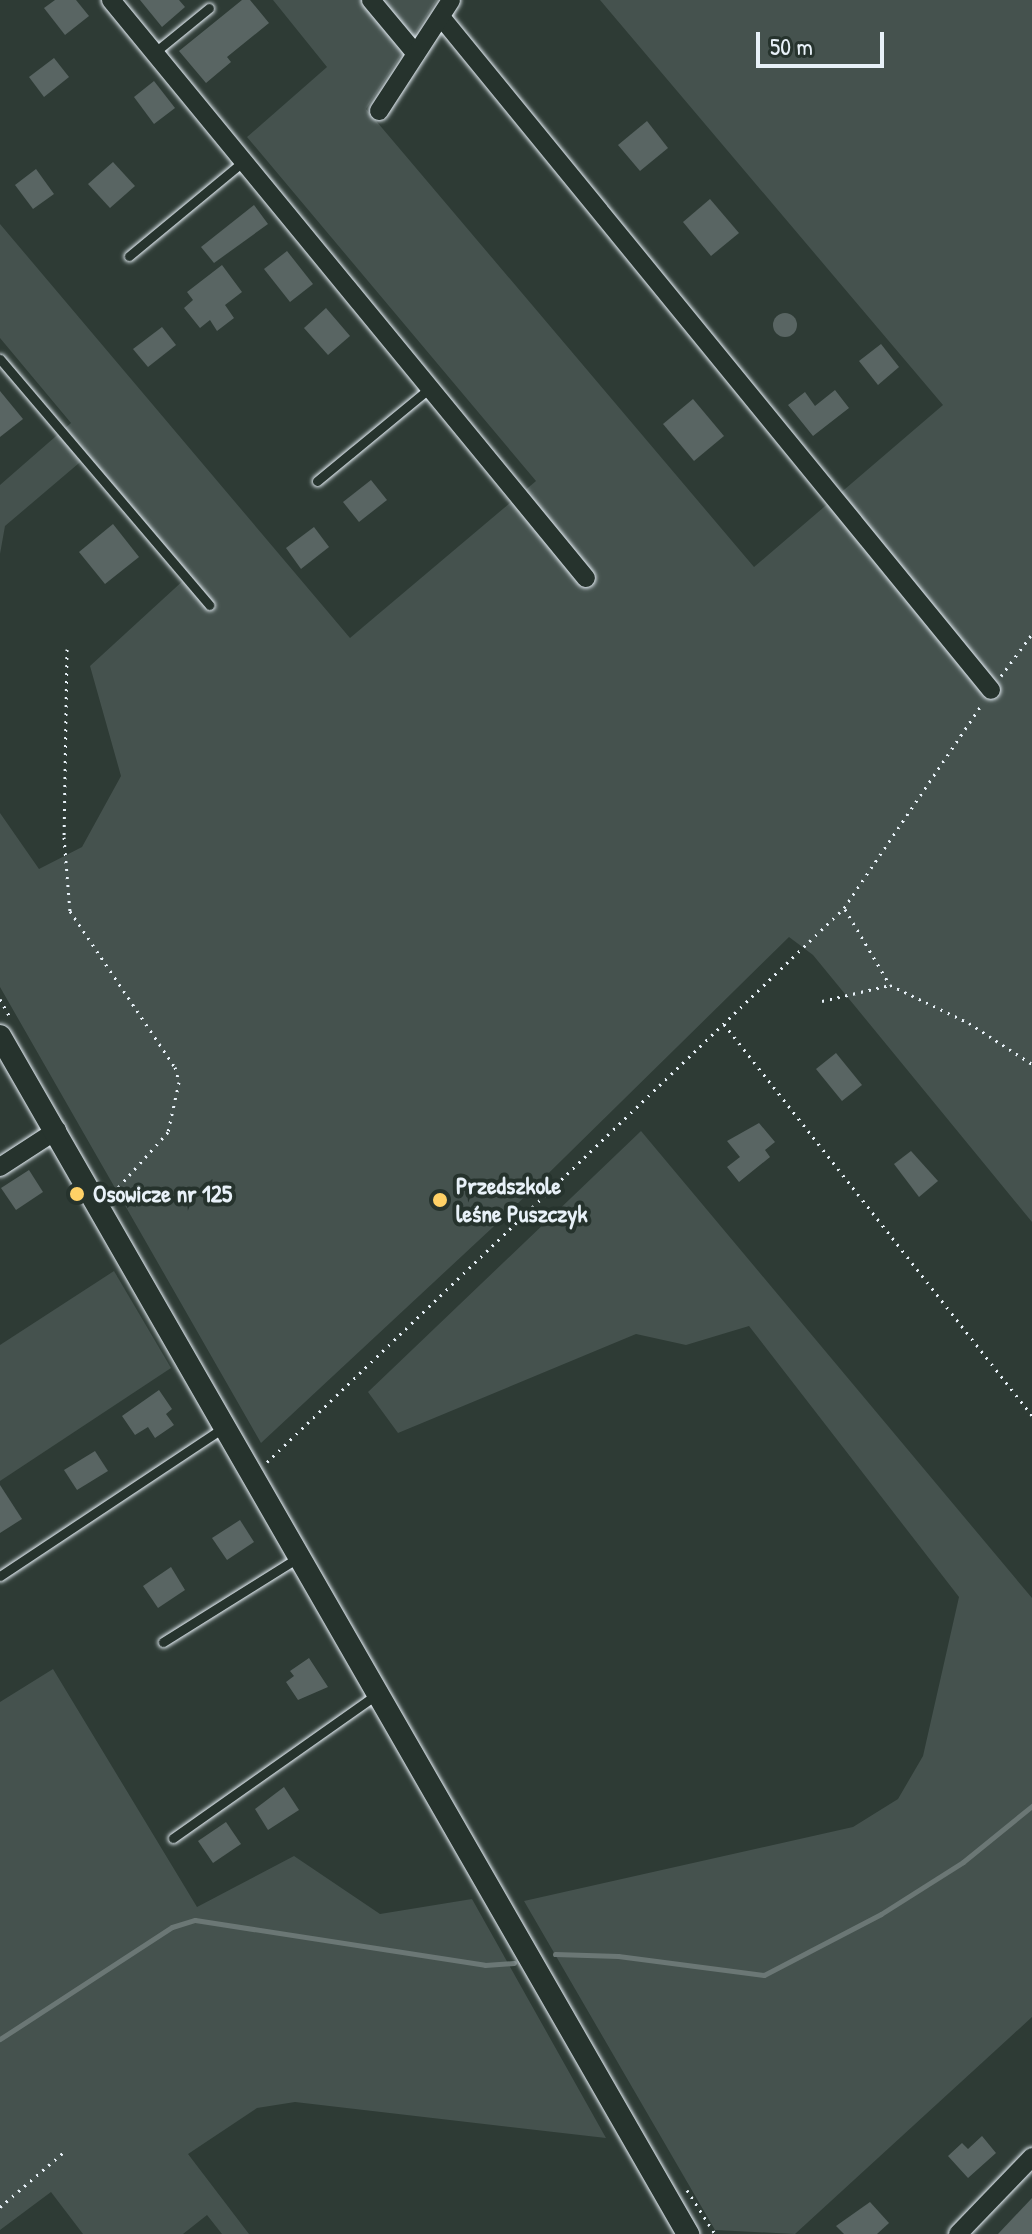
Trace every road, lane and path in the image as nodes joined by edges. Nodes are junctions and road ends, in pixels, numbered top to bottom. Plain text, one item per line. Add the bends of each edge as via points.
1 (111, 0) edge
2 (371, 0) edge
3 (451, 0) edge
4 (209, 8) dead end
5 (441, 17) junction
6 (154, 53) junction
7 (416, 54) junction
8 (379, 111) dead end
9 (244, 161) junction
10 (129, 256) dead end
11 (0, 359) edge
12 (430, 388) junction
13 (317, 481) dead end
14 (586, 578) dead end
15 (209, 605) dead end
16 (1032, 634) edge
17 (67, 649) dead end
18 (991, 690) junction
19 (844, 908) junction
20 (890, 985) junction
21 (822, 1001) dead end
22 (724, 1024) junction
23 (0, 1036) edge
24 (1032, 1064) edge
25 (57, 1130) junction
26 (0, 1167) edge
27 (101, 1208) junction
28 (1032, 1416) edge
29 (225, 1426) junction
30 (253, 1476) junction
31 (299, 1557) junction
32 (0, 1576) edge
33 (163, 1642) dead end
34 (378, 1693) junction
35 (173, 1838) dead end
36 (64, 2152) dead end
37 (1032, 2157) edge
38 (0, 2207) edge
39 (688, 2234) edge
40 (958, 2234) edge

1 - 6 street
2 - 7 street
3 - 5 street
4 - 6 lane
5 - 7 street
5 - 18 street
6 - 9 street
7 - 8 street
9 - 10 lane
9 - 12 street
11 - 15 lane
12 - 13 lane
12 - 14 street
16 - 18 path
17 - 27 path via 64,837 70,911 175,1067 180,1096 168,1132
18 - 19 path
19 - 20 path
19 - 22 path
20 - 21 path
20 - 24 path via 969,1023
22 - 28 path
22 - 30 path
23 - 25 street
25 - 26 street
25 - 27 street
27 - 29 street
29 - 30 street
29 - 32 lane
30 - 31 street
31 - 33 lane
31 - 34 street
34 - 35 lane
34 - 39 street
36 - 38 path
37 - 40 street

